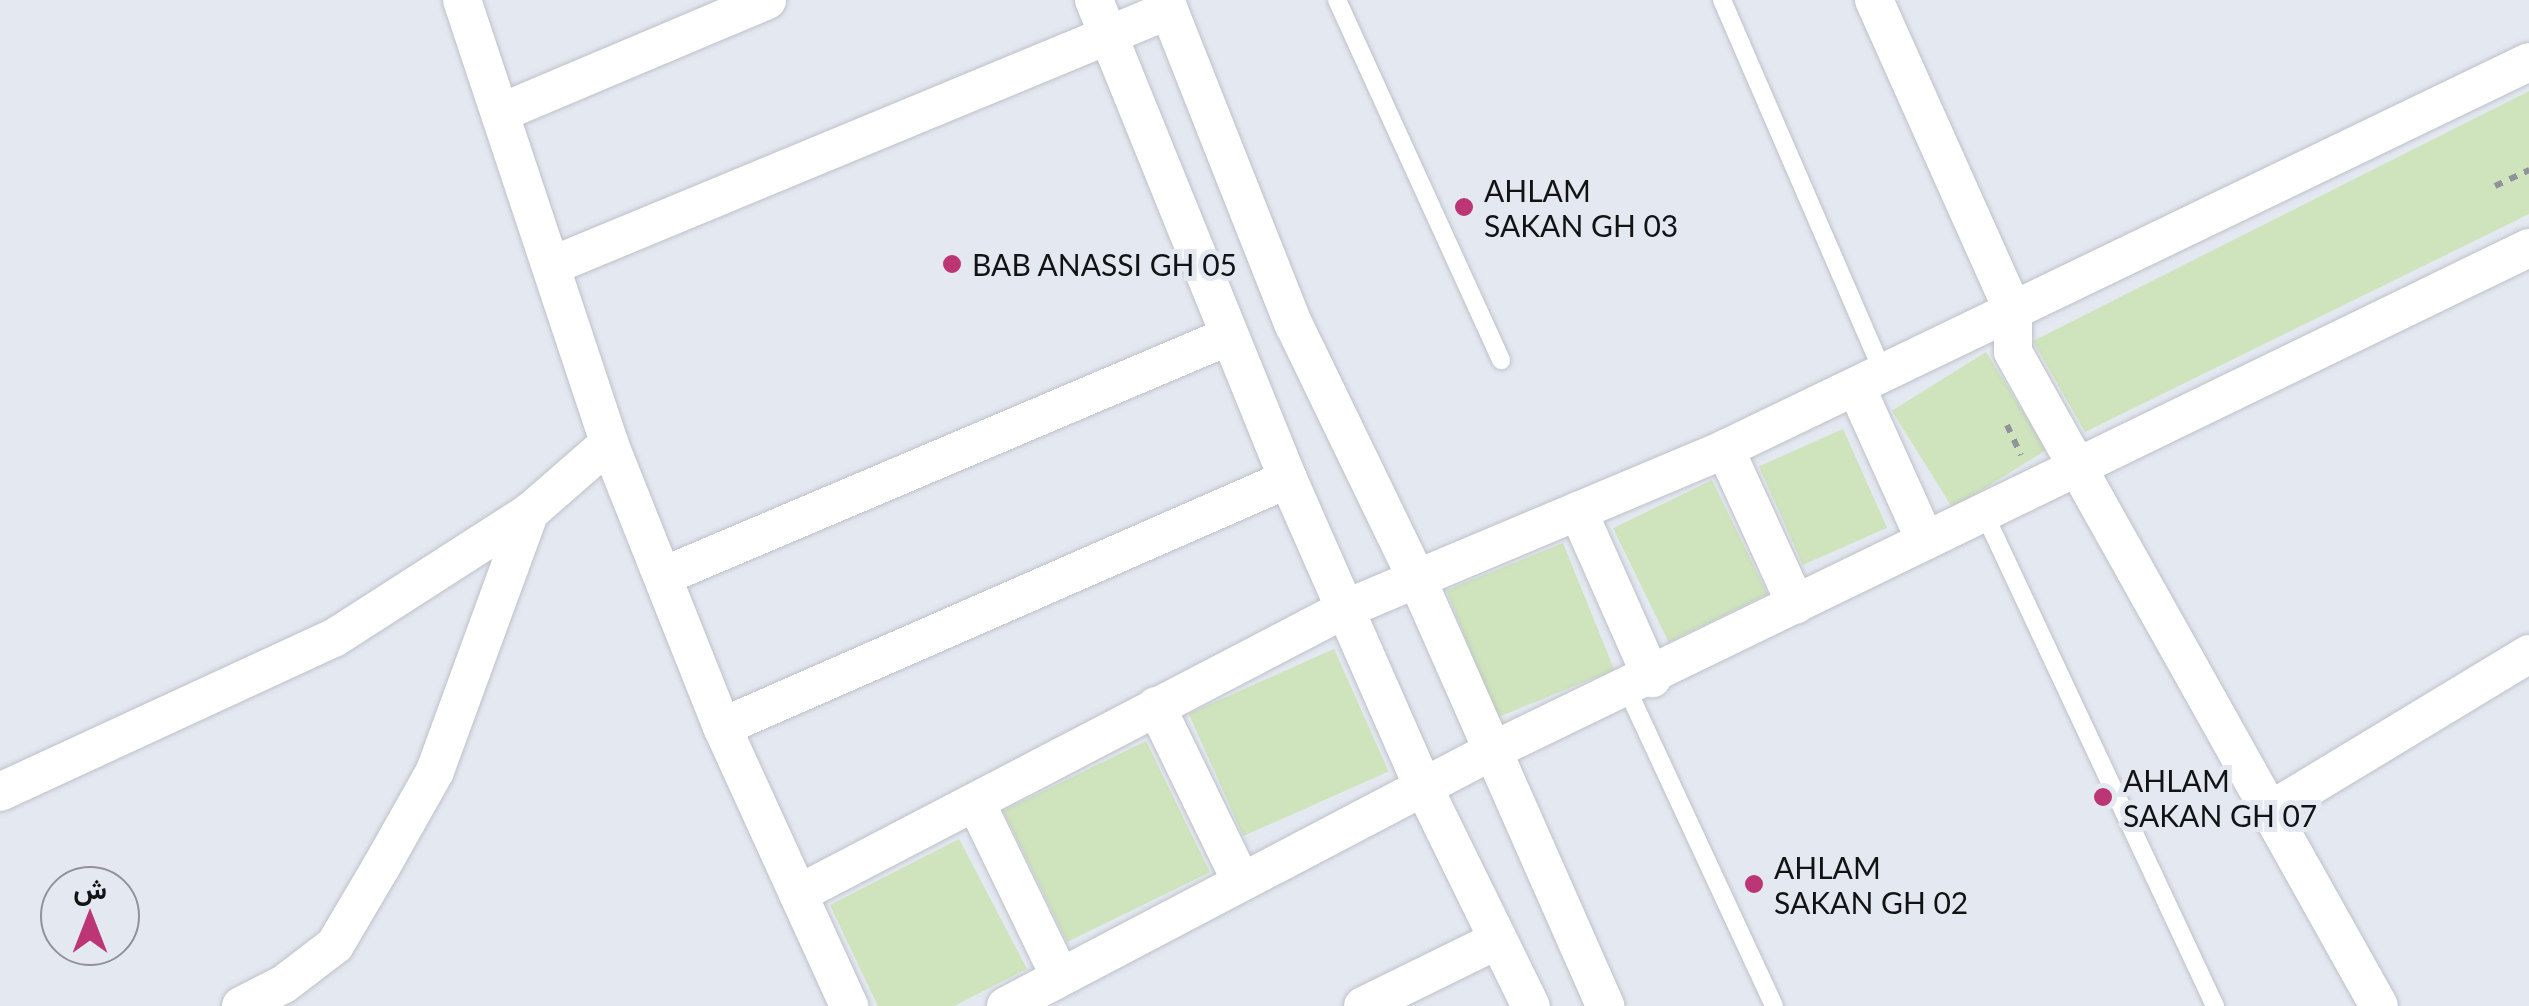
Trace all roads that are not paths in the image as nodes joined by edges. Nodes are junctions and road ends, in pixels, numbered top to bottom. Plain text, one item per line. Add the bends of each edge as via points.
1 (462, 0) edge
2 (767, 0) edge
3 (1094, 0) edge
4 (1336, 0) edge
5 (1722, 0) edge
6 (1878, 2) edge
7 (1167, 5) edge
8 (1108, 36) junction
9 (2529, 62) edge
10 (500, 113) junction
11 (2529, 248) edge
12 (551, 266) junction
13 (2013, 311) junction
14 (1229, 336) junction
15 (1501, 360) dead end
16 (1870, 381) junction
17 (609, 443) junction
18 (1726, 448) junction
19 (2079, 462) junction
20 (1288, 479) junction
21 (1983, 510) junction
22 (1578, 511) junction
23 (530, 512) junction
24 (1925, 540) junction
25 (666, 575) junction
26 (1417, 579) junction
27 (1796, 605) junction
28 (1345, 609) junction
29 (2529, 654) edge
30 (1639, 683) junction
31 (1156, 706) junction
32 (722, 727) junction
33 (1490, 752) junction
34 (1423, 786) junction
35 (0, 792) edge
36 (977, 805) junction
37 (2268, 812) junction
38 (1241, 881) junction
39 (798, 894) junction
40 (1498, 940) junction
41 (1060, 977) junction
42 (241, 1006) edge
43 (849, 1006) edge
44 (1006, 1006) edge
45 (1363, 1006) edge
46 (1531, 1006) edge
47 (1606, 1006) edge
48 (1774, 1006) edge
49 (2215, 1006) edge
50 (2379, 1006) edge

1 - 10 street
2 - 10 street
3 - 8 street
4 - 15 lane
5 - 16 lane
6 - 13 street
7 - 8 street
7 - 26 street via 1294,325
8 - 12 street
8 - 14 street
9 - 13 street
10 - 12 street
11 - 19 street
12 - 17 street
13 - 16 street
13 - 19 street via 2013,352
14 - 20 street
14 - 25 street
16 - 18 street
16 - 24 street
17 - 23 street
17 - 25 street
18 - 22 street
18 - 27 street
19 - 21 street
19 - 37 street
20 - 28 street
20 - 32 street
21 - 24 street
21 - 49 lane
22 - 26 street
22 - 30 street
23 - 35 street via 334,638
23 - 42 street via 435,770 381,867 335,945
24 - 27 street
25 - 32 street
26 - 28 street
26 - 33 street
27 - 30 street
28 - 31 street
28 - 34 street
29 - 37 street
30 - 33 street
30 - 48 lane
31 - 36 street
31 - 38 street
32 - 39 street
33 - 34 street
33 - 47 street
34 - 38 street
34 - 40 street
36 - 39 street
36 - 41 street
37 - 50 street
38 - 41 street
39 - 43 street
40 - 45 street
40 - 46 street
41 - 44 street

